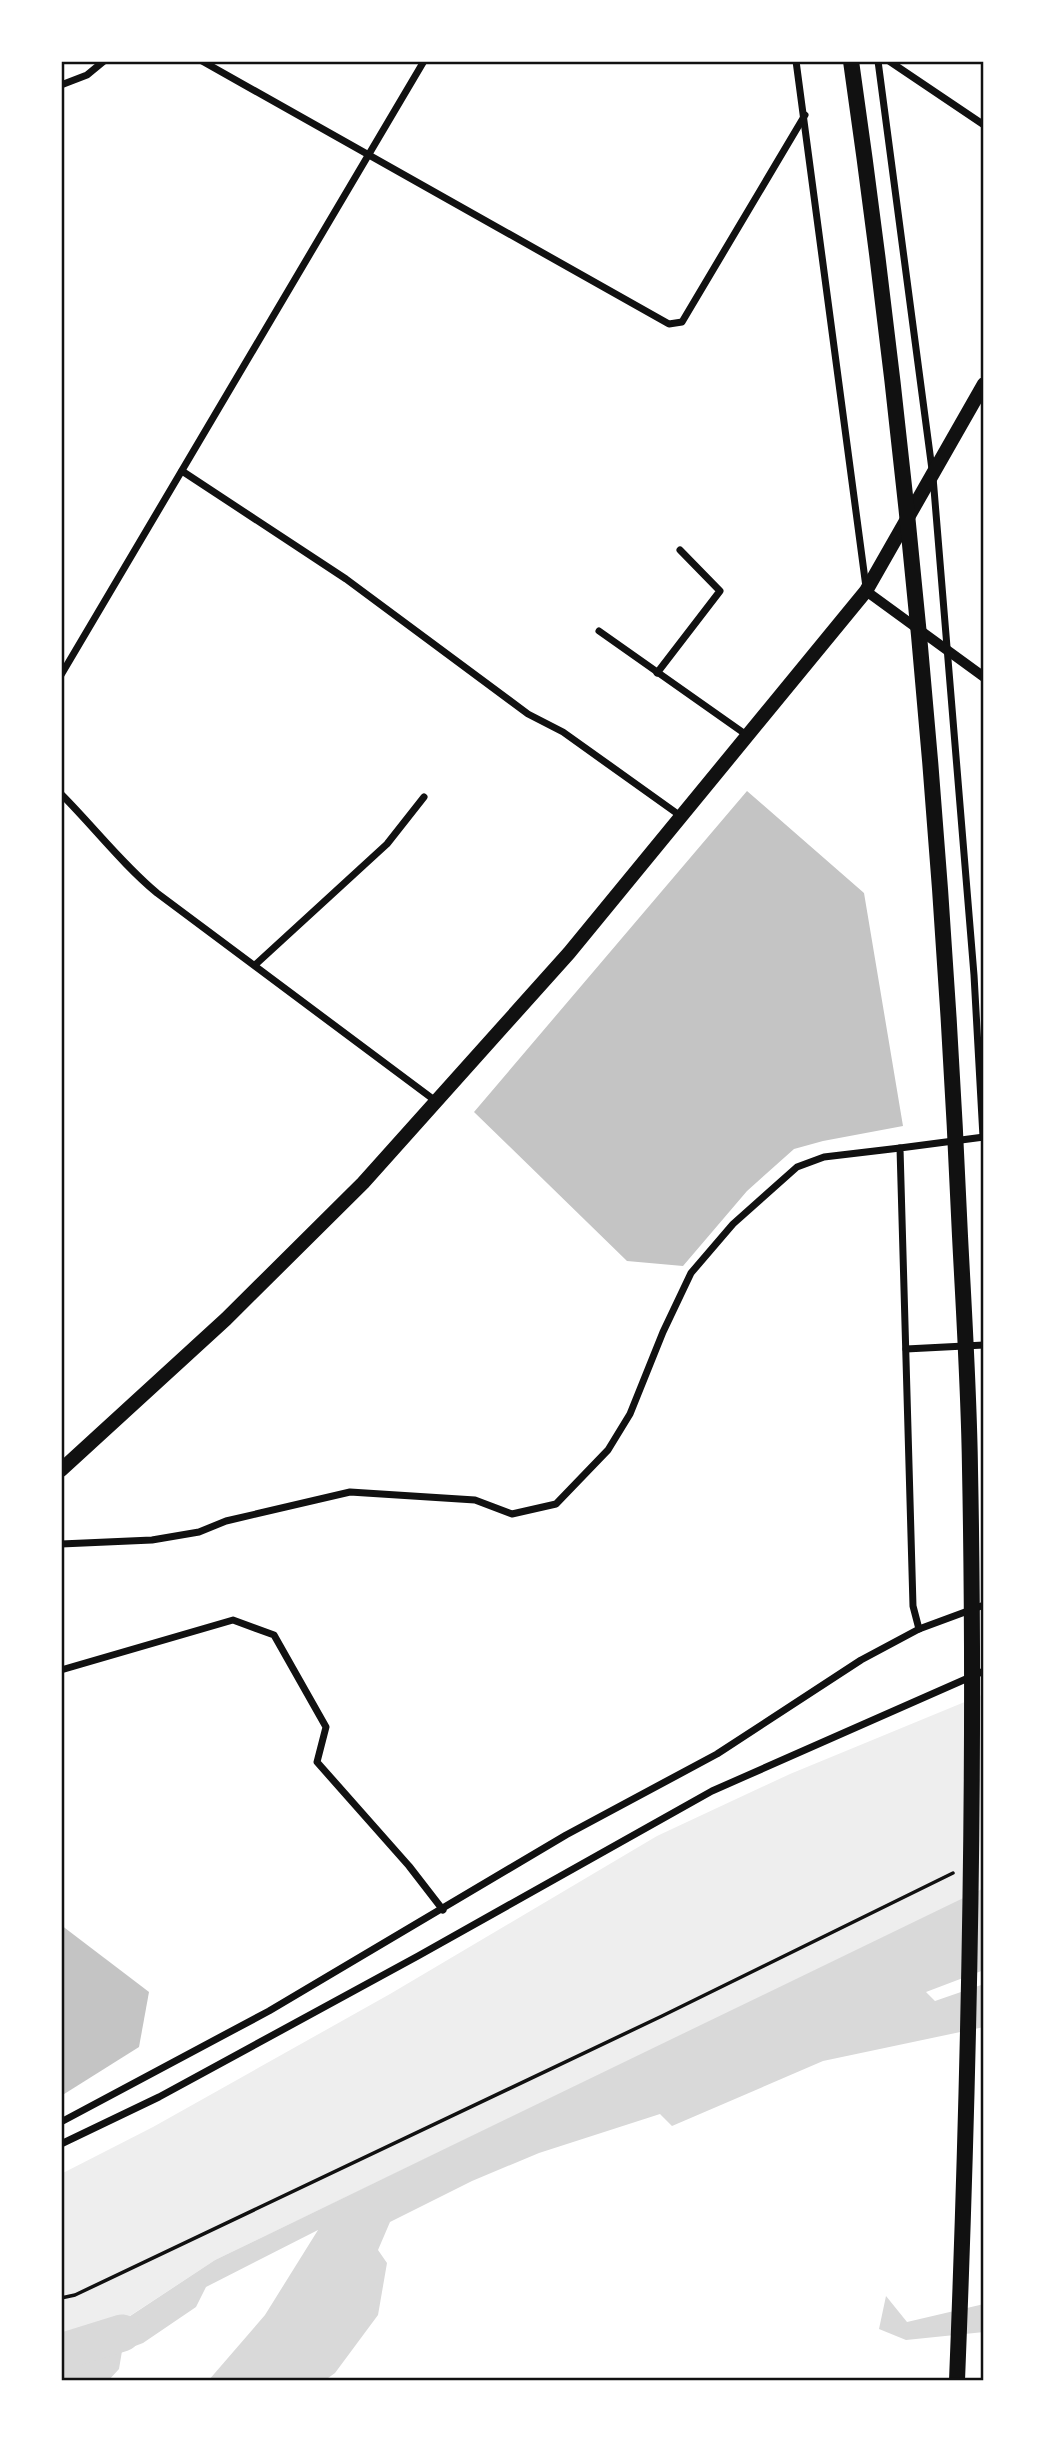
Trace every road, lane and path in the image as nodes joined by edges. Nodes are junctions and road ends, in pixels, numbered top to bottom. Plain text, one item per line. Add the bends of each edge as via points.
1 (104, 61) edge
2 (202, 61) edge
3 (424, 61) edge
4 (796, 61) edge
5 (851, 61) edge
6 (878, 61) edge
7 (890, 61) edge
8 (61, 85) edge
9 (805, 115) junction
10 (984, 125) edge
11 (368, 157) junction
12 (984, 384) edge
13 (182, 471) junction
14 (933, 477) junction
15 (680, 550) dead end
16 (866, 591) junction
17 (598, 631) dead end
18 (947, 652) junction
19 (657, 673) junction
20 (61, 674) edge
21 (984, 677) edge
22 (748, 736) junction
23 (61, 794) edge
24 (424, 797) dead end
25 (682, 818) junction
26 (256, 965) junction
27 (437, 1102) junction
28 (983, 1137) edge
29 (900, 1148) junction
30 (984, 1345) edge
31 (906, 1349) junction
32 (61, 1469) edge
33 (61, 1544) edge
34 (984, 1605) edge
35 (919, 1629) junction
36 (61, 1671) edge
37 (984, 1671) edge
38 (959, 1870) dead end
39 (443, 1910) junction
40 (61, 2122) edge
41 (61, 2144) edge
42 (61, 2298) edge
43 (957, 2381) edge

1 - 8 street via 87,75
2 - 11 street
3 - 11 street
4 - 9 street
5 - 43 highway via 912,551 955,1110 970,1466 973,1804
6 - 14 street
7 - 10 street
9 - 11 street via 682,322 669,324
9 - 16 street
11 - 13 street
12 - 14 main road
13 - 20 street
13 - 25 street via 346,579 528,714 563,732
14 - 16 main road
14 - 18 street
15 - 19 street via 720,592
16 - 18 street
16 - 22 main road
17 - 19 street
18 - 21 street
18 - 28 street
19 - 22 street
22 - 25 main road
23 - 26 street via 116,850 126,867
24 - 26 street via 387,844
25 - 27 main road
26 - 27 street
27 - 32 main road via 363,1183 226,1318
28 - 29 street
29 - 31 street
29 - 33 street via 824,1157 797,1167 733,1224 691,1273 630,1414 608,1450 556,1504 512,1514 475,1500 350,1492 226,1521 199,1532 152,1540
30 - 31 street
31 - 35 street via 913,1606
34 - 35 street
35 - 39 street via 862,1660 717,1754 566,1835
36 - 39 street via 233,1620 274,1635 326,1727 317,1762
37 - 41 street via 712,1791 418,1956
38 - 42 path
39 - 40 street via 269,2011

